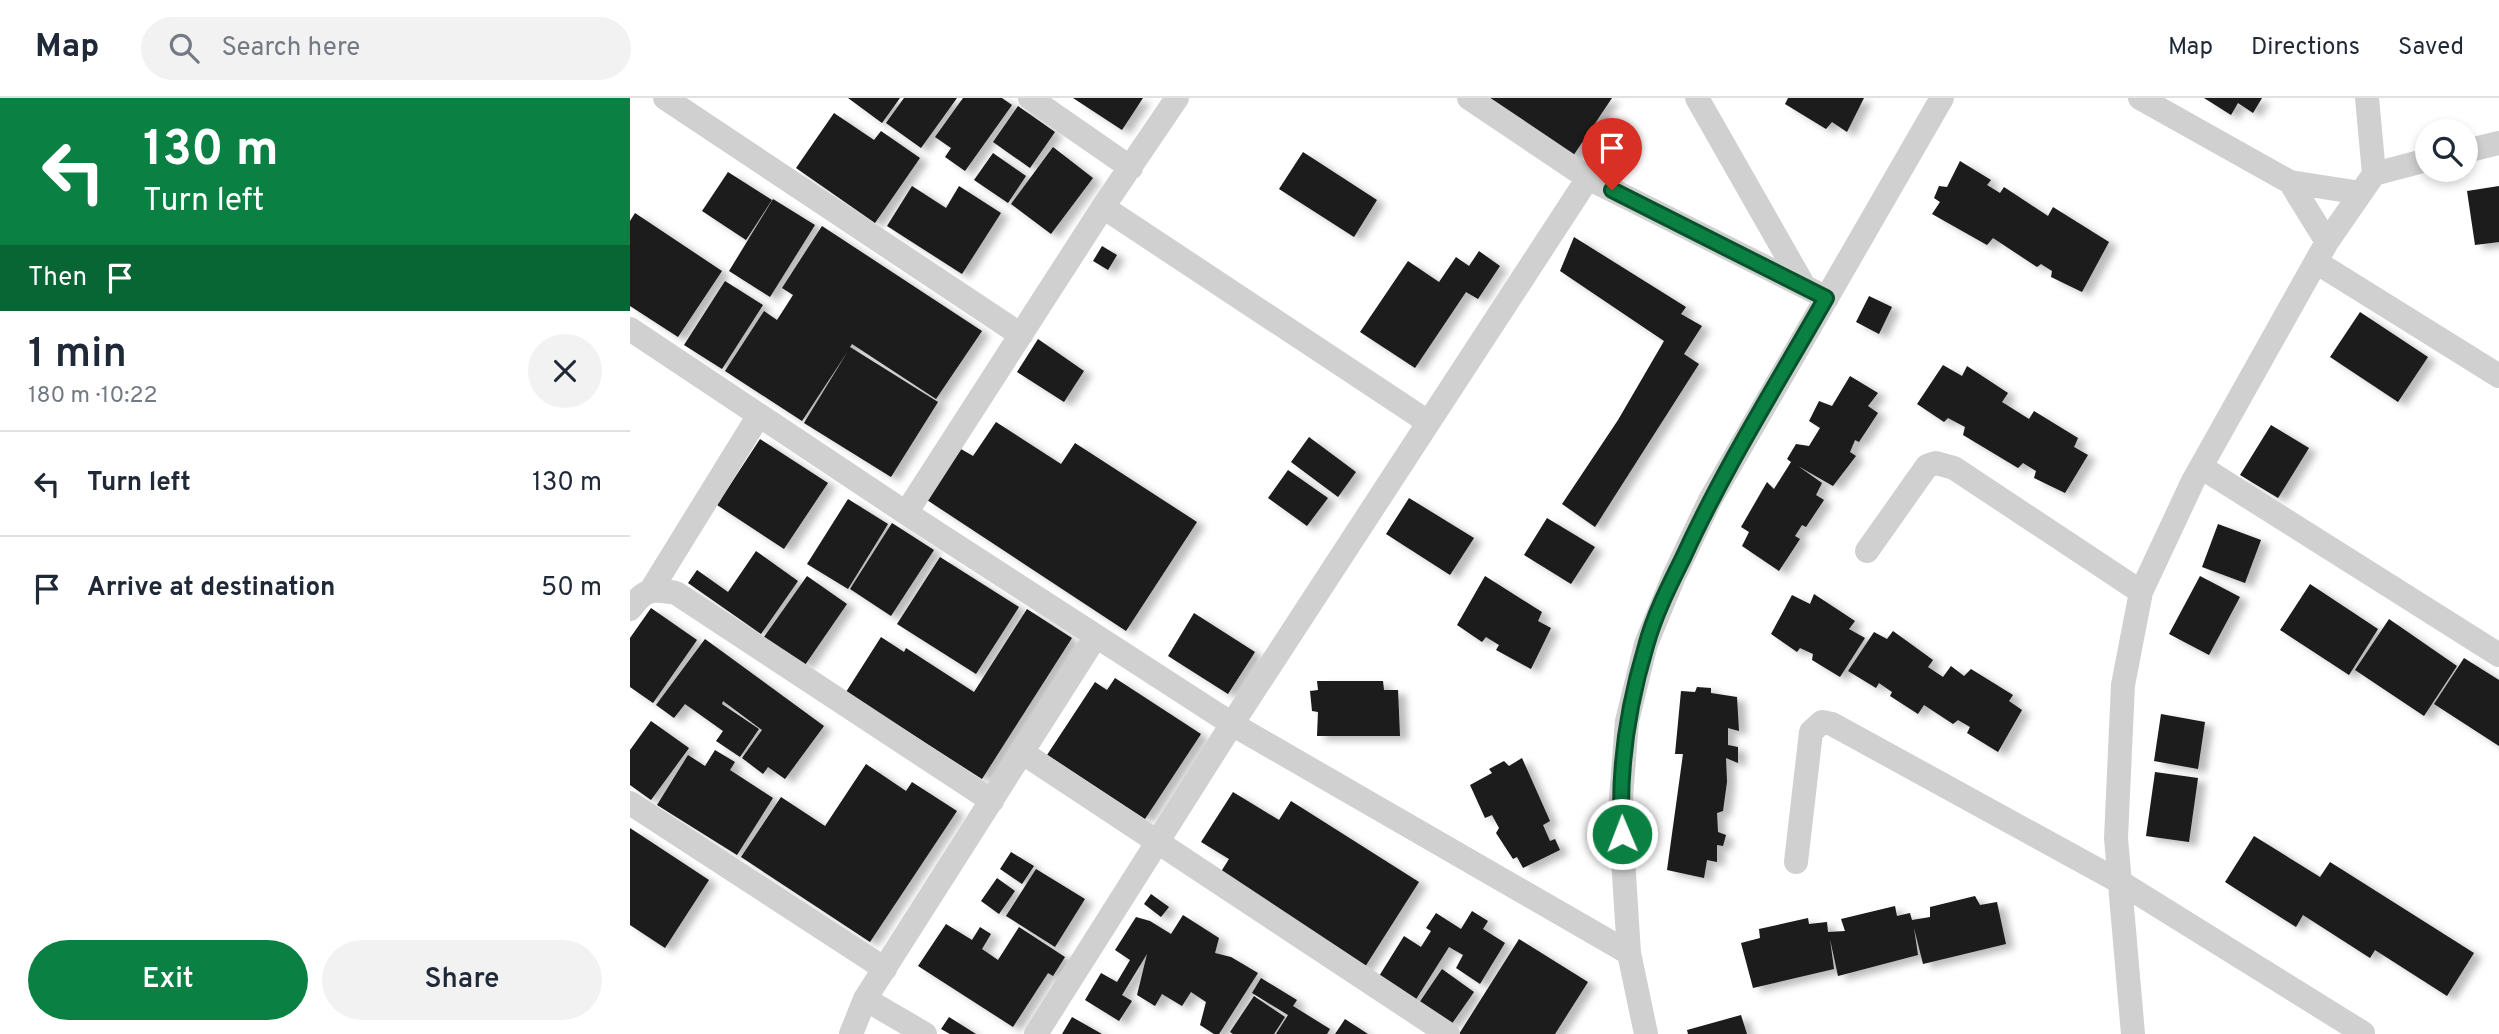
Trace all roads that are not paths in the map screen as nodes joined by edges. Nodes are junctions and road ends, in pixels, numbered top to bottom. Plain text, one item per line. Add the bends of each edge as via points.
1 (665, 98) edge
2 (1030, 98) edge
3 (1177, 98) edge
4 (1469, 98) edge
5 (1697, 98) edge
6 (1942, 98) edge
7 (2140, 98) edge
8 (2367, 98) edge
9 (2499, 143) edge
10 (2478, 148) edge
11 (2415, 165) edge
12 (1132, 168) junction
13 (1588, 178) junction
14 (2290, 182) junction
15 (2367, 183) junction
16 (1103, 208) junction
17 (2322, 252) junction
18 (1804, 286) junction
19 (1826, 298) junction
20 (630, 329) edge
21 (1021, 335) junction
22 (2499, 376) edge
23 (759, 415) junction
24 (1428, 422) junction
25 (2201, 467) junction
26 (906, 513) junction
27 (1867, 551) dead end
28 (651, 590) junction
29 (2141, 592) junction
30 (630, 609) edge
31 (1097, 636) junction
32 (2499, 655) edge
33 (1232, 724) junction
34 (1023, 753) junction
35 (992, 801) junction
36 (630, 803) edge
37 (1158, 843) junction
38 (1796, 862) dead end
39 (2120, 881) junction
40 (1629, 953) junction
41 (885, 969) junction
42 (865, 999) junction
43 (2363, 1033) edge
44 (851, 1034) edge
45 (925, 1034) edge
46 (1036, 1034) edge
47 (1448, 1034) edge
48 (1646, 1034) edge
49 (2133, 1034) edge

1 - 21 street
2 - 12 street
3 - 12 street
4 - 13 street
5 - 18 street
6 - 19 street
7 - 14 street
8 - 15 street
9 - 10 street
11 - 15 street
12 - 16 street
13 - 18 street
13 - 24 street
14 - 15 street
14 - 17 street
15 - 17 street
16 - 21 street
16 - 24 street
17 - 22 street
17 - 25 street
18 - 19 street
19 - 40 street via 1710,500 1646,644 1627,721 1620,811
20 - 23 street
21 - 26 street
23 - 26 street
23 - 28 street
24 - 33 street
25 - 29 street
25 - 32 street
26 - 31 street
27 - 29 street via 1927,466 1936,463 1954,468
28 - 30 street
28 - 35 street via 676,593
29 - 39 street via 2123,685 2116,838
31 - 33 street
31 - 34 street
33 - 37 street
33 - 40 street
34 - 35 street
34 - 37 street
35 - 41 street
36 - 41 street
37 - 46 street
37 - 47 street
38 - 39 street via 1811,732 1822,722 1832,723
39 - 43 street
39 - 49 street
40 - 48 street
41 - 42 street
42 - 44 street
42 - 45 street

